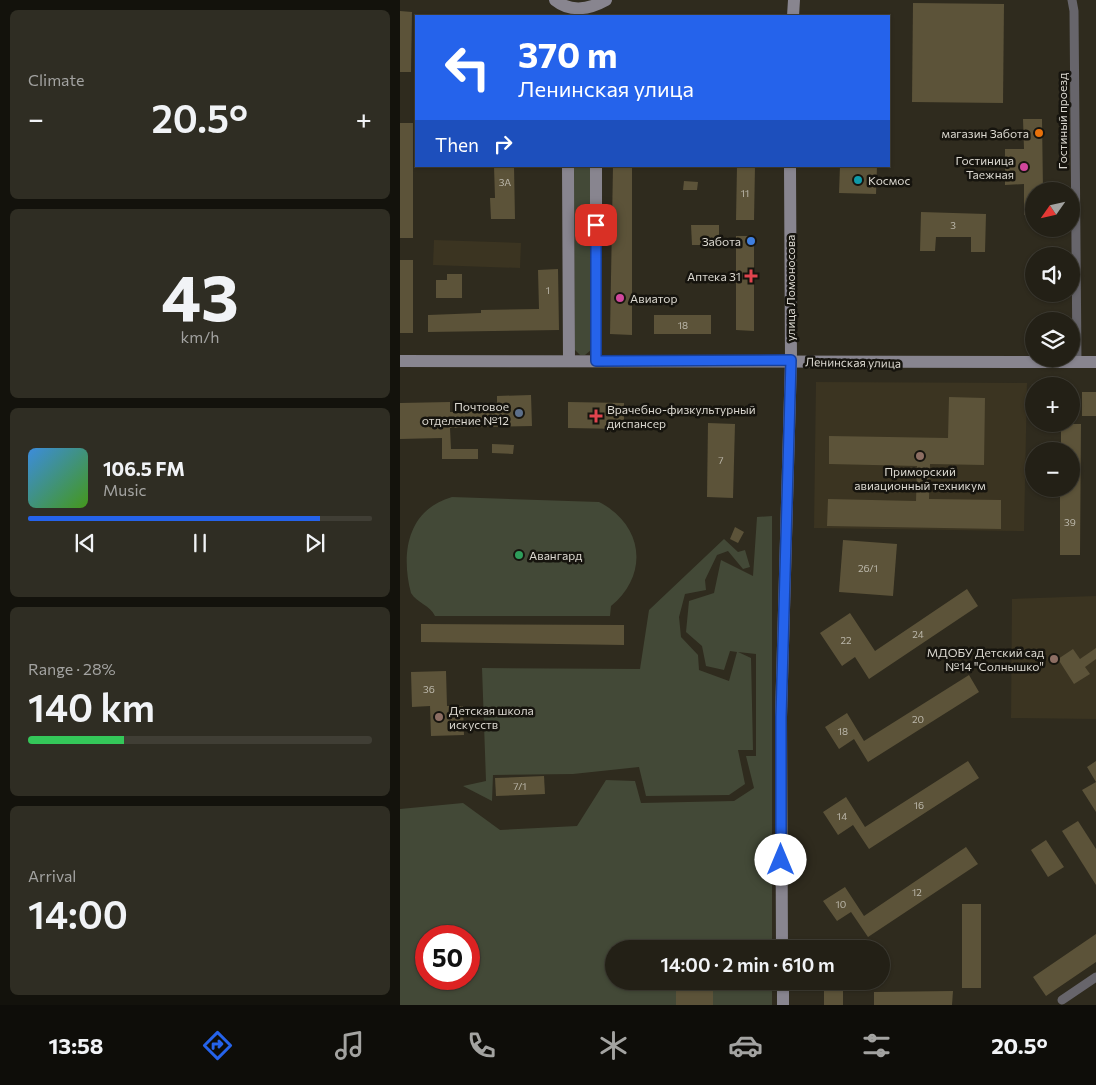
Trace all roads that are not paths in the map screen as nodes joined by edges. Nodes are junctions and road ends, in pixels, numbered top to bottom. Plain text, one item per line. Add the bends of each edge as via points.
1 (794, 0) edge
2 (1072, 0) edge
3 (557, 2) edge
4 (600, 7) edge
5 (564, 15) edge
6 (793, 15) edge
7 (568, 167) edge
8 (596, 167) edge
9 (790, 167) edge
10 (1077, 312) edge
11 (791, 360) junction
12 (400, 361) edge
13 (569, 361) junction
14 (596, 361) junction
15 (1025, 362) edge
16 (1080, 362) edge
17 (1096, 362) edge
18 (782, 940) edge
19 (1096, 977) edge
20 (783, 990) edge
21 (1062, 1000) dead end
22 (783, 1005) edge

1 - 6 main road
2 - 10 street, Гостиный проезд
3 - 4 main road via 573,8
3 - 5 main road
7 - 13 main road
8 - 14 main road
9 - 11 main road, улица Ломоносова
11 - 14 main road, Ленинская улица
11 - 15 main road, Ленинская улица
11 - 18 main road, улица Ломоносова via 781,717
12 - 13 main road, Ленинская улица
13 - 14 main road, Ленинская улица
16 - 17 main road, Ленинская улица
19 - 21 street
20 - 22 main road

